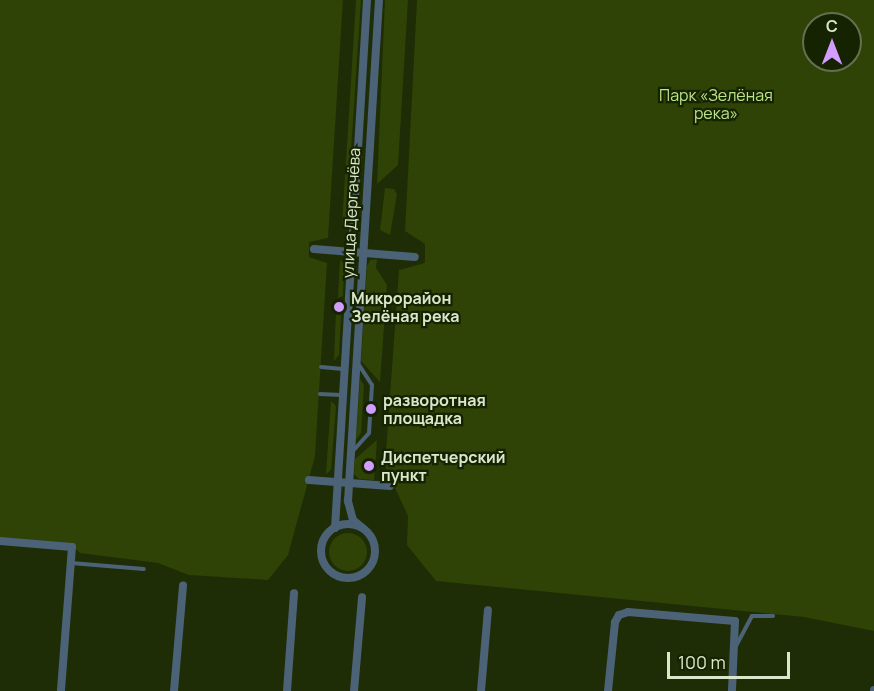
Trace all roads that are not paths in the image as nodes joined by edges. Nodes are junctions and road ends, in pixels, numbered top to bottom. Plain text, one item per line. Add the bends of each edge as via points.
1 (367, 0) edge
2 (379, 0) edge
3 (314, 249) dead end
4 (357, 252) junction
5 (415, 256) dead end
6 (357, 363) junction
7 (321, 367) dead end
8 (344, 369) junction
9 (320, 394) dead end
10 (342, 396) junction
11 (351, 452) junction
12 (309, 480) dead end
13 (337, 482) junction
14 (350, 483) junction
15 (390, 486) dead end
16 (334, 528) junction
17 (364, 530) junction
18 (0, 541) edge
19 (70, 563) junction
20 (144, 569) dead end
21 (183, 585) dead end
22 (294, 593) dead end
23 (362, 597) dead end
24 (488, 610) dead end
25 (773, 616) dead end
26 (736, 646) junction
27 (61, 691) edge
28 (174, 691) edge
29 (287, 691) edge
30 (354, 691) edge
31 (481, 691) edge
32 (608, 691) edge
33 (732, 691) edge

1 - 4 street, улица Дергачёва
2 - 4 street, улица Дергачёва
3 - 4 street
4 - 5 street
4 - 6 street, улица Дергачёва
4 - 8 street, улица Дергачёва
6 - 11 street, улица Дергачёва
6 - 11 lane via 372,385 369,433
7 - 8 lane
8 - 10 street, улица Дергачёва
9 - 10 lane
10 - 13 street, улица Дергачёва
11 - 14 street, улица Дергачёва
12 - 13 street
13 - 14 street
13 - 16 street, улица Дергачёва
14 - 15 street
14 - 17 street, улица Дергачёва via 351,516
16 - 17 street via 350,524
16 - 17 street via 322,544 322,559 330,572 344,578 365,572 373,560 373,542
18 - 19 street via 72,547
19 - 20 lane
19 - 27 street
21 - 28 street
22 - 29 street
23 - 30 street
24 - 31 street
25 - 26 lane via 752,616
26 - 32 street via 737,626 730,619 628,612 619,615
26 - 33 street

